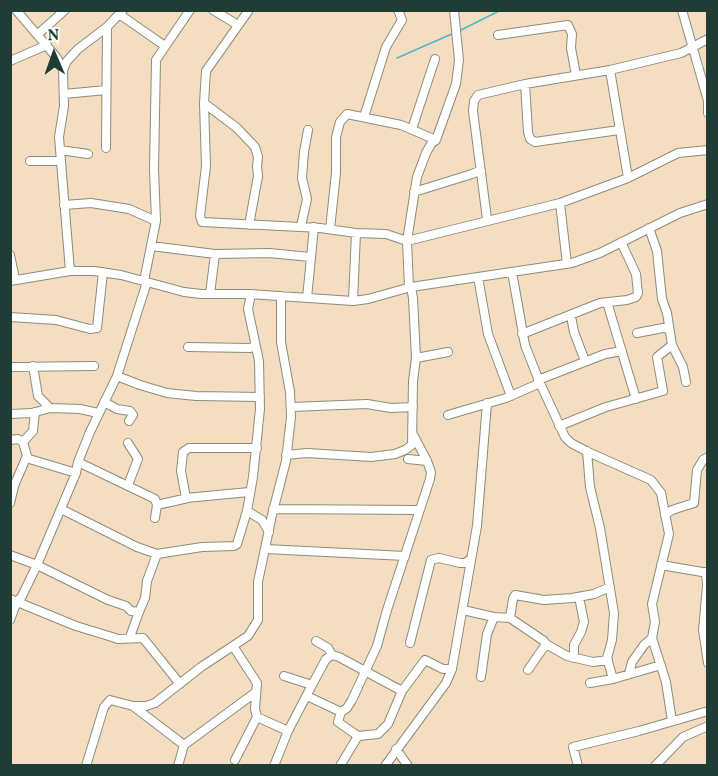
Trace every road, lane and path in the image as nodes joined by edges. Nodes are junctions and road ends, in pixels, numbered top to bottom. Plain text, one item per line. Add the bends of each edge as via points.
1 (16, 10) edge
2 (65, 10) edge
3 (190, 10) edge
4 (213, 10) edge
5 (249, 10) edge
6 (398, 10) edge
7 (454, 10) edge
8 (682, 10) edge
9 (121, 12) edge
10 (238, 25) junction
11 (107, 27) junction
12 (38, 34) junction
13 (498, 35) dead end
14 (708, 39) edge
15 (47, 45) junction
16 (165, 46) junction
17 (691, 46) junction
18 (435, 59) dead end
19 (10, 61) edge
20 (63, 70) junction
21 (610, 70) junction
22 (576, 75) junction
23 (525, 84) junction
24 (106, 90) junction
25 (64, 94) junction
26 (708, 102) edge
27 (204, 103) junction
28 (708, 112) edge
29 (364, 117) junction
30 (412, 129) junction
31 (308, 130) dead end
32 (619, 130) junction
33 (436, 140) junction
34 (106, 148) dead end
35 (60, 150) junction
36 (708, 150) edge
37 (88, 154) dead end
38 (30, 161) dead end
39 (61, 161) junction
40 (481, 170) junction
41 (628, 178) junction
42 (414, 192) junction
43 (560, 202) junction
44 (708, 204) edge
45 (64, 205) junction
46 (488, 219) junction
47 (156, 221) junction
48 (249, 225) junction
49 (301, 226) junction
50 (314, 227) junction
51 (649, 228) junction
52 (330, 229) junction
53 (356, 233) junction
54 (407, 241) junction
55 (621, 242) junction
56 (151, 246) junction
57 (214, 254) junction
58 (10, 255) edge
59 (310, 257) junction
60 (567, 264) junction
61 (70, 271) junction
62 (103, 272) junction
63 (512, 272) junction
64 (478, 277) junction
65 (13, 280) edge
66 (145, 282) junction
67 (410, 287) junction
68 (210, 294) junction
69 (252, 294) junction
70 (281, 296) junction
71 (307, 298) junction
72 (353, 301) junction
73 (607, 302) junction
74 (571, 316) junction
75 (10, 317) edge
76 (667, 327) junction
77 (637, 333) dead end
78 (522, 334) junction
79 (672, 345) junction
80 (255, 346) junction
81 (188, 347) dead end
82 (622, 351) junction
83 (448, 352) dead end
84 (416, 358) junction
85 (585, 362) junction
86 (33, 366) junction
87 (94, 366) dead end
88 (10, 367) edge
89 (117, 376) junction
90 (539, 381) junction
91 (686, 382) dead end
92 (511, 396) junction
93 (260, 397) junction
94 (636, 399) junction
95 (104, 402) junction
96 (487, 403) junction
97 (47, 406) junction
98 (291, 407) junction
99 (413, 407) junction
100 (37, 412) junction
101 (98, 413) junction
102 (10, 414) edge
103 (448, 415) dead end
104 (129, 421) dead end
105 (560, 426) junction
106 (414, 436) junction
107 (10, 440) edge
108 (23, 442) junction
109 (128, 443) dead end
110 (257, 448) junction
111 (587, 451) junction
112 (286, 455) junction
113 (708, 457) edge
114 (26, 458) junction
115 (408, 459) dead end
116 (427, 461) junction
117 (78, 462) junction
118 (76, 472) junction
119 (128, 485) junction
120 (249, 492) junction
121 (188, 498) junction
122 (10, 503) edge
123 (157, 505) junction
124 (61, 509) junction
125 (247, 510) junction
126 (419, 510) junction
127 (272, 513) junction
128 (665, 515) junction
129 (155, 518) dead end
130 (262, 520) junction
131 (269, 532) junction
132 (266, 549) junction
133 (157, 554) junction
134 (10, 555) edge
135 (405, 556) junction
136 (471, 559) junction
137 (38, 565) junction
138 (661, 565) junction
139 (707, 573) edge
140 (610, 587) junction
141 (579, 597) junction
142 (18, 601) edge
143 (463, 610) junction
144 (139, 612) junction
145 (494, 617) junction
146 (510, 618) junction
147 (706, 618) edge
148 (10, 620) edge
149 (130, 637) junction
150 (652, 638) junction
151 (316, 641) dead end
152 (410, 643) dead end
153 (546, 644) junction
154 (233, 646) junction
155 (332, 655) junction
156 (574, 658) junction
157 (608, 660) junction
158 (708, 663) edge
159 (661, 665) junction
160 (453, 669) junction
161 (528, 670) dead end
162 (366, 671) junction
163 (629, 674) junction
164 (284, 676) dead end
165 (481, 677) dead end
166 (613, 680) junction
167 (590, 683) dead end
168 (180, 684) junction
169 (312, 685) junction
170 (402, 691) junction
171 (256, 692) junction
172 (307, 696) junction
173 (133, 706) junction
174 (708, 711) edge
175 (341, 712) junction
176 (257, 717) junction
177 (672, 721) junction
178 (708, 726) edge
179 (288, 731) junction
180 (358, 736) junction
181 (184, 745) junction
182 (396, 748) junction
183 (235, 760) dead end
184 (86, 765) edge
185 (178, 765) edge
186 (274, 765) edge
187 (340, 765) edge
188 (385, 765) edge
189 (408, 765) edge
190 (578, 765) edge
191 (655, 765) edge

1 - 12 street
2 - 12 street
3 - 16 street
4 - 10 street
5 - 10 street
6 - 29 street via 402,20 387,47
7 - 33 street via 459,60 452,97
8 - 17 street
9 - 11 street
9 - 16 street
10 - 27 street via 206,71
11 - 20 street via 78,49
11 - 24 street
12 - 15 street
13 - 22 street via 568,25
14 - 17 street
15 - 19 street
15 - 20 street
16 - 47 street via 156,60
17 - 21 street via 681,53
17 - 26 street
18 - 30 street
20 - 25 street
21 - 22 street
21 - 32 street
22 - 23 street
23 - 32 street via 528,132 535,142
23 - 40 street via 478,95 474,101
24 - 25 street
24 - 34 street
25 - 35 street
26 - 28 street
27 - 48 street via 255,147 258,176
27 - 48 street via 206,166 202,222
29 - 30 street
29 - 52 street via 347,114 340,122
30 - 33 street
31 - 49 street via 302,178 307,199
32 - 41 street
33 - 42 street via 422,161
35 - 37 street
35 - 39 street
36 - 41 street via 678,153
38 - 39 street
39 - 45 street
40 - 42 street
40 - 46 street
41 - 43 street
42 - 54 street
43 - 46 street
43 - 60 street
44 - 51 street
45 - 47 street via 91,203 129,209
45 - 61 street
46 - 54 street
47 - 56 street
48 - 49 street
49 - 50 street
50 - 52 street
50 - 59 street
51 - 55 street
51 - 76 street via 657,251
52 - 53 street
53 - 54 street via 386,234
53 - 72 street
54 - 67 street
55 - 60 street
55 - 73 street via 636,274 638,293 632,299
56 - 57 street
56 - 66 street
57 - 59 street
57 - 68 street
58 - 65 street
59 - 71 street
60 - 63 street
61 - 62 street
61 - 65 street
62 - 66 street
62 - 75 street via 97,328
63 - 64 street
63 - 78 street
64 - 67 street
64 - 92 street via 488,334
66 - 68 street
66 - 89 street
67 - 72 street
67 - 84 street
68 - 69 street
69 - 70 street
69 - 80 street via 248,309
70 - 71 street
70 - 98 street via 281,342
71 - 72 street
73 - 74 street
73 - 82 street
74 - 78 street
74 - 85 street
76 - 77 street
76 - 79 street
78 - 90 street
79 - 91 street
79 - 94 street via 657,357 663,391
80 - 81 street
80 - 93 street
82 - 85 street
82 - 94 street
83 - 84 street
84 - 99 street
85 - 90 street
86 - 87 street
86 - 88 street
86 - 97 street via 38,396
89 - 93 street via 167,393
89 - 95 street
90 - 92 street
90 - 105 street
92 - 96 street
93 - 110 street
94 - 105 street
95 - 101 street
95 - 104 street via 130,411 133,415
96 - 103 street
96 - 136 street
97 - 100 street
97 - 101 street
98 - 99 street
98 - 112 street
99 - 106 street
100 - 102 street
100 - 108 street via 33,431
101 - 117 street
105 - 111 street via 565,437
106 - 112 street via 409,448 382,456
106 - 116 street
107 - 108 street
108 - 114 street
109 - 119 street via 138,459
110 - 120 street
110 - 121 street via 186,449 181,471
111 - 128 street via 651,480 661,493
111 - 140 street
112 - 127 street
113 - 128 street via 697,470 694,503
114 - 118 street
114 - 122 street
115 - 116 street
116 - 126 street via 431,472
117 - 118 street
117 - 119 street
118 - 124 street
119 - 123 street via 154,499
120 - 121 street
120 - 125 street
121 - 123 street
123 - 129 street
124 - 133 street
124 - 137 street
125 - 130 street
125 - 133 street via 234,546
126 - 127 street
126 - 135 street
127 - 130 street
127 - 131 street
128 - 138 street via 669,534
130 - 131 street
131 - 132 street
132 - 135 street
132 - 154 street via 258,582 258,620 248,636
133 - 144 street
134 - 137 street
135 - 162 street
136 - 143 street
136 - 152 street via 465,563 431,560
137 - 142 street
137 - 144 street
138 - 139 street
138 - 150 street via 652,604
139 - 147 street
140 - 141 street
140 - 157 street via 614,613
141 - 146 street via 544,600 515,595
141 - 156 street via 584,622 574,645
142 - 148 street
142 - 149 street via 76,626 118,639
143 - 145 street
143 - 160 street
144 - 149 street
145 - 146 street
145 - 165 street via 487,634
146 - 153 street
147 - 158 street via 704,642
149 - 168 street via 143,638
150 - 159 street
150 - 163 street via 632,662
151 - 155 street
153 - 156 street
153 - 161 street
154 - 168 street
154 - 171 street via 257,683
155 - 162 street
155 - 169 street
156 - 157 street
157 - 166 street
159 - 163 street
159 - 177 street
160 - 170 street via 424,660
160 - 182 street
162 - 170 street
162 - 175 street via 347,708
163 - 166 street
164 - 169 street
166 - 167 street
168 - 173 street via 155,703
169 - 172 street
170 - 180 street via 393,716 378,734
171 - 176 street
171 - 181 street
172 - 175 street
172 - 179 street
173 - 181 street
173 - 184 street via 110,700 104,707
174 - 177 street
175 - 180 street via 338,722
176 - 179 street
176 - 183 street
177 - 190 street via 573,747
178 - 191 street via 683,737
179 - 186 street
180 - 187 street
181 - 185 street
182 - 188 street
182 - 189 street

